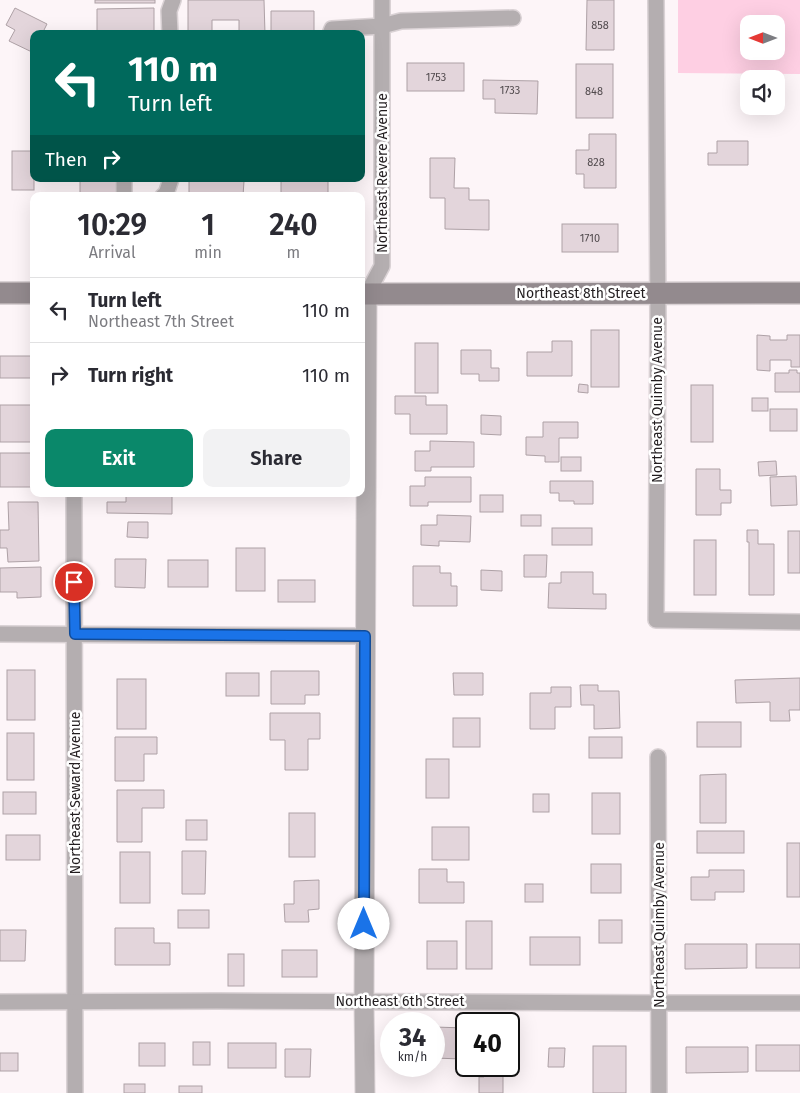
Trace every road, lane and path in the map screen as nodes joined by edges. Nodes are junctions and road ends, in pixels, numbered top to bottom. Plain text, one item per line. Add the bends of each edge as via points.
1 (173, 0) edge
2 (382, 0) edge
3 (656, 0) edge
4 (513, 18) dead end
5 (382, 26) junction
6 (170, 30) edge
7 (332, 30) edge
8 (365, 292) edge
9 (0, 293) edge
10 (30, 293) edge
11 (800, 293) edge
12 (365, 294) edge
13 (658, 294) junction
14 (74, 497) edge
15 (365, 497) edge
16 (800, 622) edge
17 (0, 634) edge
18 (75, 634) junction
19 (365, 636) junction
20 (658, 757) dead end
21 (364, 1001) junction
22 (0, 1002) edge
23 (75, 1002) junction
24 (660, 1003) junction
25 (800, 1003) edge
26 (75, 1093) edge
27 (365, 1093) edge
28 (659, 1093) edge

1 - 6 street via 169,11
2 - 5 street, Northeast Revere Avenue
3 - 13 street, Northeast Quimby Avenue
4 - 5 street via 400,21
5 - 7 street
5 - 8 street, Northeast Revere Avenue via 382,266
9 - 10 main road
11 - 13 main road, Northeast 8th Street
12 - 13 main road, Northeast 8th Street
13 - 16 street, Northeast Quimby Avenue via 656,620
14 - 18 street, Northeast Seward Avenue
15 - 19 street, Northeast Revere Avenue
17 - 18 street
18 - 19 street
18 - 23 street, Northeast Seward Avenue
19 - 21 street, Northeast Revere Avenue
20 - 24 street, Northeast Quimby Avenue
21 - 23 street, Northeast 6th Street
21 - 24 street, Northeast 6th Street
21 - 27 street, Northeast Revere Avenue
22 - 23 street, Northeast 6th Street
23 - 26 street, Northeast Seward Avenue
24 - 25 street, Northeast 6th Street
24 - 28 street, Northeast Quimby Avenue

